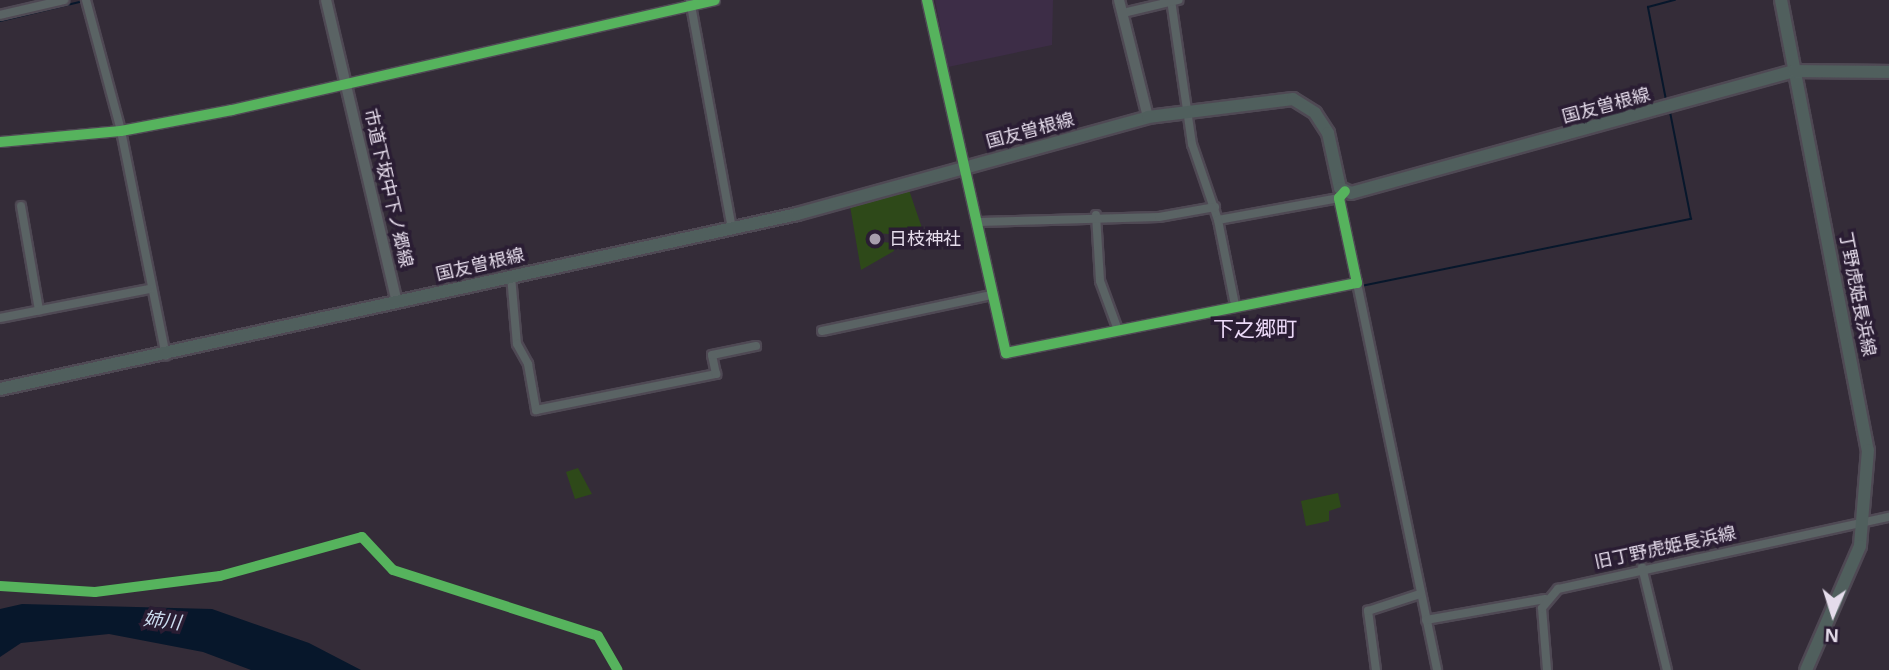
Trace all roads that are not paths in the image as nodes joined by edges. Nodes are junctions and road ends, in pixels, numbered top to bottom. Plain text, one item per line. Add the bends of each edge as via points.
1 (64, 0) edge
2 (86, 0) edge
3 (326, 0) edge
4 (715, 0) edge
5 (927, 0) edge
6 (1119, 0) edge
7 (1781, 0) edge
8 (1173, 1) edge
9 (691, 3) edge
10 (1123, 13) junction
11 (0, 15) edge
12 (1794, 71) junction
13 (1889, 72) edge
14 (346, 84) junction
15 (1187, 110) junction
16 (1148, 117) junction
17 (121, 131) junction
18 (0, 142) edge
19 (961, 169) junction
20 (1342, 194) junction
21 (21, 205) dead end
22 (1215, 207) junction
23 (1096, 215) junction
24 (1218, 220) junction
25 (979, 222) junction
26 (732, 228) junction
27 (510, 276) junction
28 (1357, 283) junction
29 (149, 289) junction
30 (991, 295) junction
31 (397, 302) junction
32 (1236, 305) junction
33 (39, 310) junction
34 (0, 318) edge
35 (1118, 330) junction
36 (822, 331) dead end
37 (756, 346) dead end
38 (166, 356) junction
39 (0, 389) edge
40 (1889, 517) edge
41 (1865, 522) junction
42 (1642, 568) junction
43 (1420, 594) junction
44 (1545, 599) junction
45 (1426, 620) junction
46 (1376, 670) edge
47 (1437, 670) edge
48 (1547, 670) edge
49 (1667, 670) edge
50 (1806, 670) edge

1 - 11 street
2 - 17 street
3 - 14 street, 市道下坂中下ノ郷線
4 - 9 street
5 - 19 street
6 - 10 street
7 - 12 main road, 丁野虎姫長浜線
8 - 10 street
8 - 15 street
9 - 14 street
9 - 26 street
10 - 16 street
12 - 13 main road, 国友曽根線
12 - 20 main road, 国友曽根線
12 - 41 main road, 丁野虎姫長浜線 via 1863,413
14 - 17 street
14 - 31 street, 市道下坂中下ノ郷線
15 - 16 main road, 国友曽根線
15 - 20 main road, 国友曽根線 via 1293,99 1315,113 1328,133
15 - 22 street via 1192,144
16 - 19 main road, 国友曽根線
17 - 18 street
17 - 29 street
19 - 25 street
19 - 26 main road, 国友曽根線
20 - 24 street
20 - 28 street
21 - 33 street
22 - 23 street via 1159,217
22 - 24 street
23 - 25 street
23 - 35 street via 1100,281
24 - 32 street
25 - 30 street
26 - 27 main road, 国友曽根線
27 - 31 main road, 国友曽根線
27 - 37 street via 517,344 528,364 536,410 716,374 712,355
28 - 32 street
28 - 43 street
29 - 33 street
29 - 38 street
30 - 35 street via 1006,353
30 - 36 street
31 - 38 main road, 国友曽根線
32 - 35 street
33 - 34 street
38 - 39 main road, 国友曽根線
40 - 41 street, 旧丁野虎姫長浜線
41 - 42 street, 旧丁野虎姫長浜線
41 - 50 main road, 丁野虎姫長浜線 via 1851,578
42 - 44 street, 旧丁野虎姫長浜線 via 1576,583
42 - 49 street
43 - 45 street
43 - 46 street via 1368,611
44 - 45 street, 旧丁野虎姫長浜線
44 - 48 street
45 - 47 street

